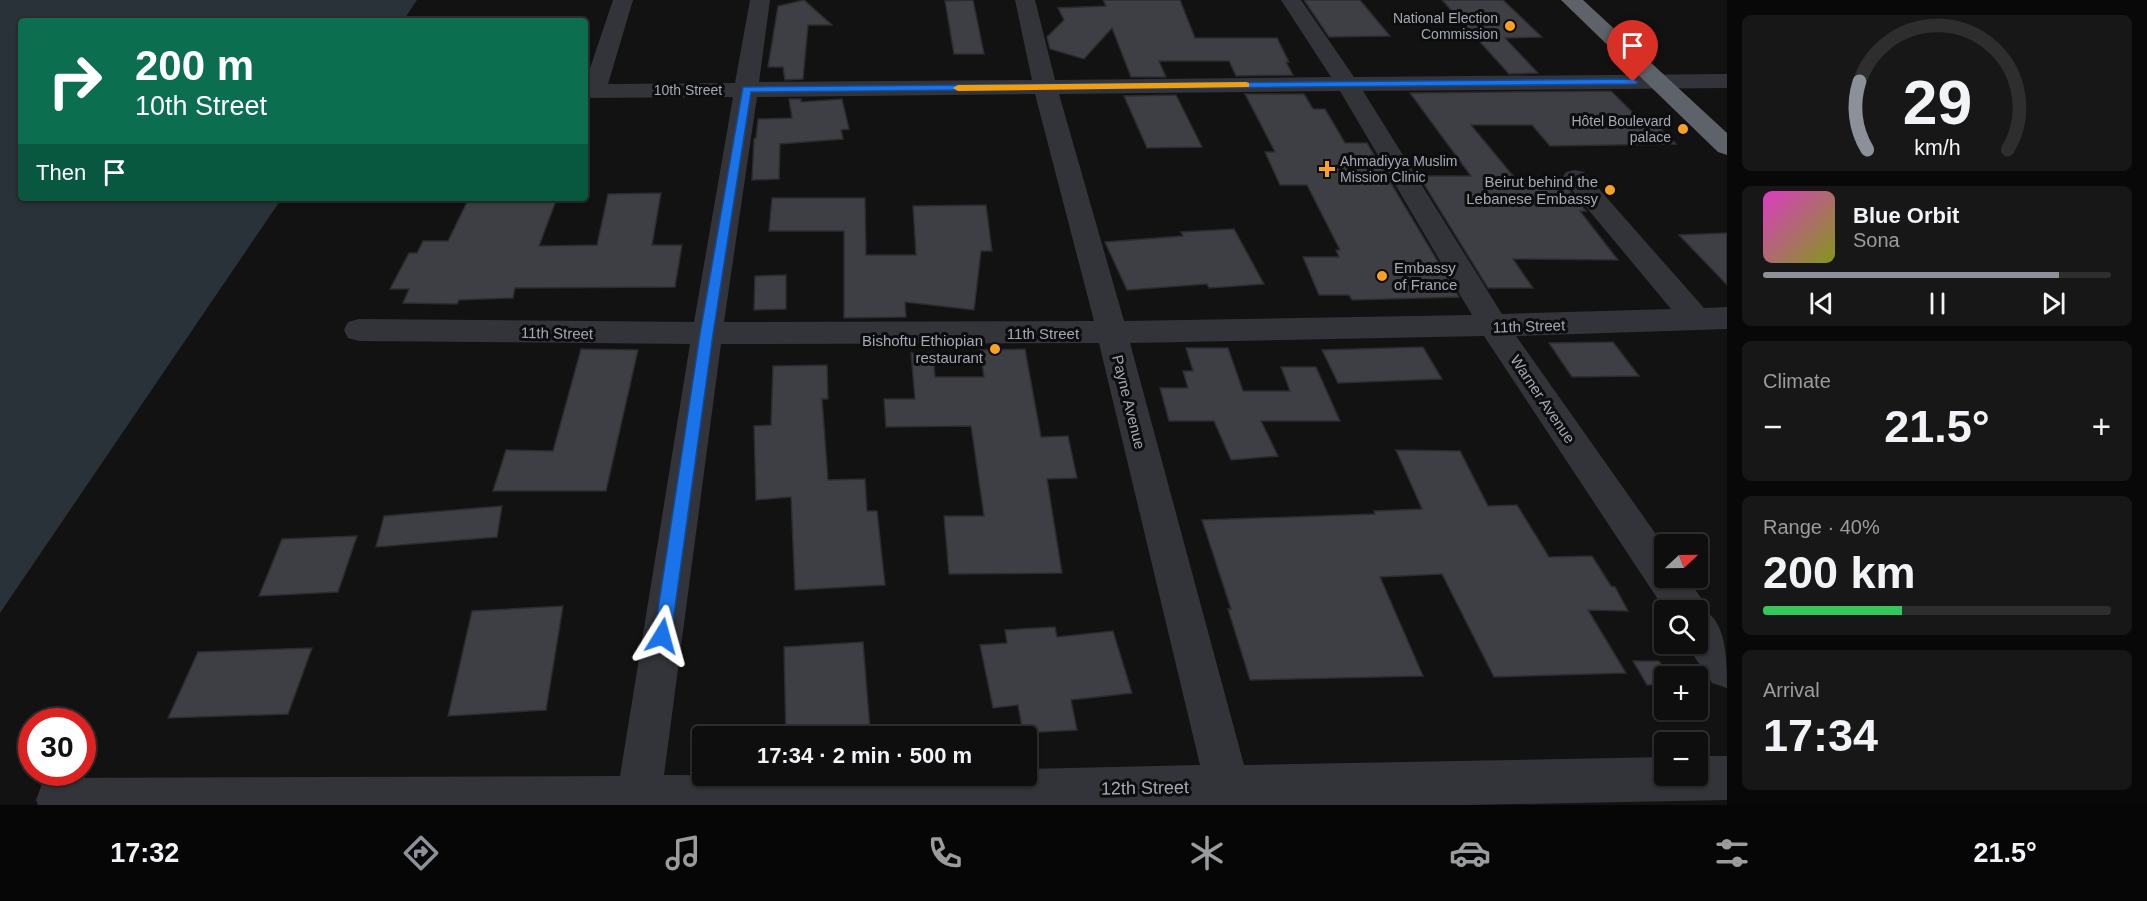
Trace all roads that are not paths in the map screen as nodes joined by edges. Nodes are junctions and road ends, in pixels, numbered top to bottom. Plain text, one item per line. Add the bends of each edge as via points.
1 (623, 0) edge
2 (760, 0) edge
3 (1024, 0) edge
4 (1291, 0) edge
5 (1571, 0) edge
6 (1657, 81) junction
7 (1727, 81) edge
8 (1347, 84) junction
9 (1045, 87) junction
10 (747, 89) junction
11 (590, 91) edge
12 (1727, 147) edge
13 (1575, 178) dead end
14 (1727, 318) edge
15 (1696, 319) junction
16 (1494, 327) junction
17 (359, 330) dead end
18 (1112, 333) junction
19 (707, 334) junction
20 (1680, 600) edge
21 (1708, 641) edge
22 (1727, 669) edge
23 (1727, 778) edge
24 (1229, 796) edge
25 (639, 798) junction
26 (58, 800) dead end

1 - 11 street
2 - 10 street
3 - 9 street, Payne Avenue
4 - 8 street, Warner Avenue
5 - 6 highway
6 - 7 street, 10th Street
6 - 8 street, 10th Street
6 - 12 highway
8 - 9 street, 10th Street
8 - 16 street, Warner Avenue
9 - 10 street, 10th Street
9 - 18 street, Payne Avenue
10 - 11 street, 10th Street
10 - 19 street
13 - 15 street
14 - 15 street, 11th Street
15 - 16 street, 11th Street
16 - 18 street, 11th Street
16 - 20 street, Warner Avenue
17 - 19 street, 11th Street
18 - 19 street, 11th Street
18 - 24 street, Payne Avenue
19 - 25 street
21 - 22 street
23 - 24 street, 12th Street
24 - 25 street, 12th Street
25 - 26 street, 12th Street

